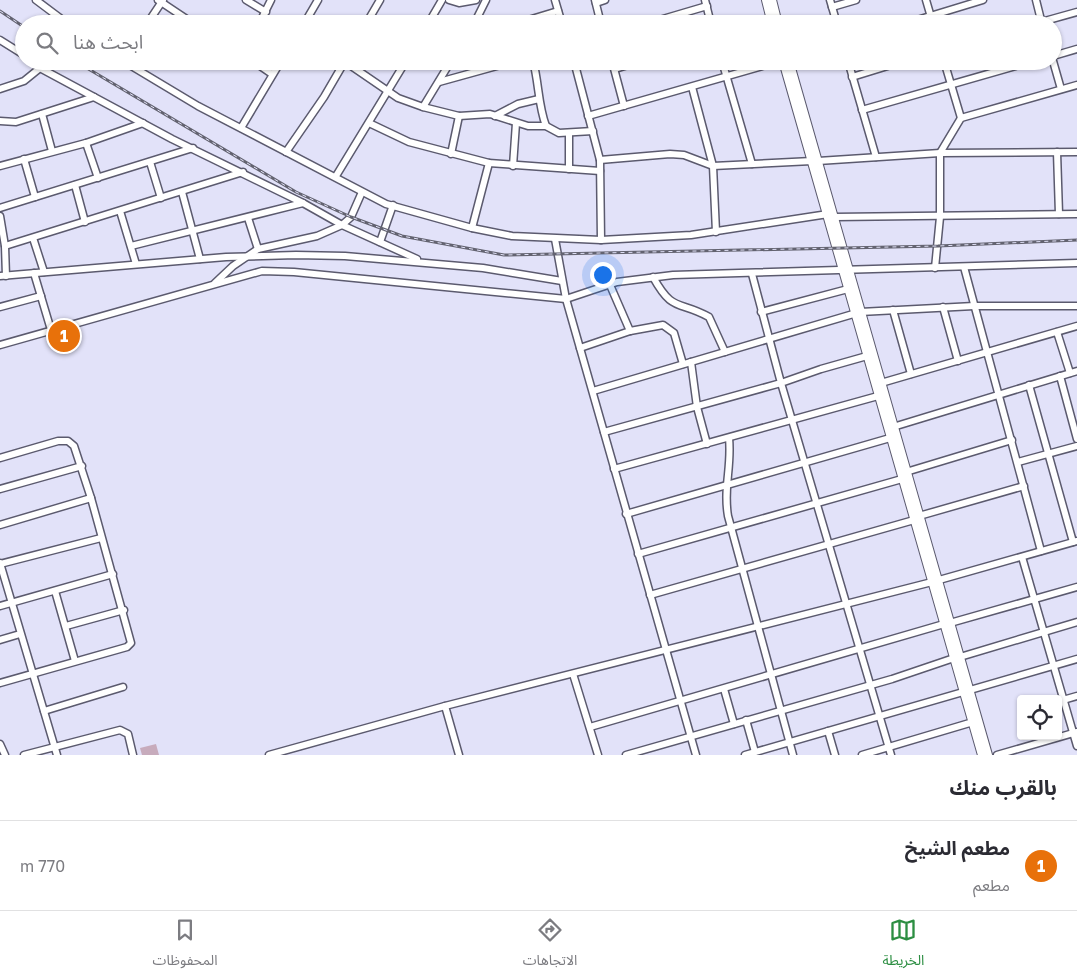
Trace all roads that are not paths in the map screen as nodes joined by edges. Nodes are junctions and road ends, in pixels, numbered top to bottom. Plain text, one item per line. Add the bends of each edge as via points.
1 (36, 0) edge
2 (161, 0) edge
3 (246, 0) edge
4 (271, 0) edge
5 (318, 0) edge
6 (380, 0) edge
7 (442, 0) edge
8 (449, 0) edge
9 (476, 0) edge
10 (486, 0) edge
11 (555, 0) edge
12 (606, 0) edge
13 (766, 0) edge
14 (772, 0) edge
15 (856, 0) edge
16 (926, 0) edge
17 (984, 0) edge
18 (1036, 0) edge
19 (595, 2) edge
20 (706, 3) edge
21 (831, 4) edge
22 (266, 12) junction
23 (558, 12) junction
24 (1077, 12) edge
25 (56, 15) edge
26 (152, 15) edge
27 (182, 15) edge
28 (264, 15) edge
29 (309, 15) edge
30 (371, 15) edge
31 (433, 15) edge
32 (478, 15) edge
33 (547, 15) edge
34 (559, 15) edge
35 (599, 15) edge
36 (672, 15) edge
37 (770, 15) edge
38 (776, 15) edge
39 (931, 15) joint
40 (1040, 15) edge
41 (1062, 17) edge
42 (0, 40) edge
43 (15, 49) edge
44 (1077, 49) edge
45 (1062, 53) edge
46 (38, 70) edge
47 (44, 70) edge
48 (138, 70) edge
49 (266, 70) edge
50 (274, 70) edge
51 (339, 70) edge
52 (357, 70) edge
53 (401, 70) edge
54 (446, 70) edge
55 (482, 70) edge
56 (535, 70) edge
57 (576, 70) edge
58 (615, 70) edge
59 (724, 70) edge
60 (748, 70) edge
61 (784, 70) edge
62 (791, 70) edge
63 (850, 70) edge
64 (875, 70) edge
65 (947, 70) edge
66 (1001, 70) edge
67 (1056, 70) edge
68 (272, 74) junction
69 (726, 76) junction
70 (852, 77) junction
71 (439, 82) junction
72 (951, 84) junction
73 (1077, 85) edge
74 (692, 86) junction
75 (0, 89) edge
76 (1061, 89) junction
77 (388, 92) junction
78 (94, 97) junction
79 (539, 99) junction
80 (624, 106) junction
81 (423, 107) junction
82 (862, 110) junction
83 (42, 114) junction
84 (459, 116) junction
85 (495, 116) junction
86 (588, 116) junction
87 (961, 118) junction
88 (0, 121) edge
89 (143, 123) junction
90 (516, 123) junction
91 (369, 124) junction
92 (546, 126) junction
93 (241, 128) junction
94 (593, 131) junction
95 (569, 134) junction
96 (86, 142) junction
97 (193, 148) junction
98 (52, 151) junction
99 (286, 152) junction
100 (1057, 152) junction
101 (1077, 152) edge
102 (451, 154) junction
103 (940, 154) junction
104 (876, 157) junction
105 (24, 159) junction
106 (600, 160) junction
107 (815, 161) junction
108 (150, 162) junction
109 (489, 163) junction
110 (752, 164) junction
111 (0, 166) edge
112 (513, 166) junction
113 (713, 166) junction
114 (569, 169) junction
115 (600, 170) junction
116 (243, 172) junction
117 (336, 176) junction
118 (98, 178) junction
119 (75, 185) junction
120 (182, 192) junction
121 (362, 192) junction
122 (35, 197) junction
123 (161, 198) junction
124 (303, 203) junction
125 (393, 206) junction
126 (0, 208) edge
127 (120, 211) junction
128 (1059, 214) junction
129 (1077, 214) edge
130 (0, 216) edge
131 (831, 216) junction
132 (940, 217) junction
133 (248, 218) junction
134 (85, 222) junction
135 (342, 225) junction
136 (472, 228) junction
137 (193, 229) junction
138 (716, 232) junction
139 (33, 238) junction
140 (555, 239) junction
141 (600, 240) junction
142 (380, 242) junction
143 (5, 246) junction
144 (131, 246) junction
145 (258, 249) junction
146 (248, 256) junction
147 (200, 259) junction
148 (422, 262) junction
149 (136, 264) junction
150 (1076, 266) edge
151 (964, 267) junction
152 (935, 268) junction
153 (845, 269) junction
154 (44, 272) junction
155 (34, 273) junction
156 (752, 274) junction
157 (3, 276) edge
158 (653, 277) junction
159 (562, 281) junction
160 (214, 284) junction
161 (610, 285) junction
162 (848, 289) junction
163 (41, 296) junction
164 (566, 299) junction
165 (974, 306) junction
166 (1077, 306) edge
167 (943, 307) junction
168 (0, 308) edge
169 (893, 310) junction
170 (761, 312) junction
171 (857, 312) junction
172 (1077, 326) edge
173 (51, 330) junction
174 (630, 332) junction
175 (1057, 332) junction
176 (768, 340) junction
177 (0, 344) edge
178 (580, 348) junction
179 (725, 352) junction
180 (987, 353) junction
181 (867, 356) junction
182 (958, 361) junction
183 (691, 362) junction
184 (683, 364) junction
185 (1077, 371) edge
186 (1070, 373) junction
187 (911, 374) junction
188 (1060, 376) junction
189 (781, 383) junction
190 (881, 383) junction
191 (1029, 385) junction
192 (593, 390) junction
193 (1000, 395) junction
194 (878, 396) junction
195 (696, 407) junction
196 (793, 418) junction
197 (893, 427) junction
198 (604, 432) junction
199 (729, 438) junction
200 (890, 438) junction
201 (1077, 439) edge
202 (1012, 440) junction
203 (707, 444) junction
204 (1077, 446) edge
205 (1049, 453) junction
206 (0, 458) edge
207 (1018, 462) junction
208 (806, 463) junction
209 (82, 466) junction
210 (614, 469) junction
211 (904, 475) junction
212 (725, 486) junction
213 (1024, 486) junction
214 (0, 489) edge
215 (91, 498) junction
216 (818, 503) junction
217 (626, 514) junction
218 (917, 518) junction
219 (0, 525) edge
220 (731, 527) junction
221 (101, 538) junction
222 (1075, 542) edge
223 (828, 543) junction
224 (1041, 551) junction
225 (638, 554) junction
226 (1022, 557) junction
227 (0, 564) edge
228 (744, 568) junction
229 (112, 574) junction
230 (935, 581) junction
231 (1077, 587) edge
232 (56, 591) junction
233 (650, 595) junction
234 (1035, 599) junction
235 (11, 603) junction
236 (846, 603) junction
237 (0, 606) edge
238 (124, 610) junction
239 (1077, 622) edge
240 (947, 623) junction
241 (66, 626) junction
242 (759, 626) junction
243 (1044, 632) junction
244 (20, 634) junction
245 (0, 640) edge
246 (666, 649) junction
247 (859, 650) junction
248 (957, 657) junction
249 (1077, 659) edge
250 (75, 661) junction
251 (1053, 666) junction
252 (32, 674) junction
253 (573, 674) junction
254 (770, 676) junction
255 (0, 683) edge
256 (871, 684) junction
257 (123, 687) dead end
258 (724, 689) junction
259 (966, 690) junction
260 (1077, 696) edge
261 (1063, 700) junction
262 (681, 701) junction
263 (445, 706) junction
264 (44, 711) junction
265 (780, 711) junction
266 (880, 716) junction
267 (746, 720) junction
268 (973, 722) junction
269 (734, 724) junction
270 (590, 727) junction
271 (828, 731) junction
272 (1075, 732) edge
273 (691, 736) junction
274 (790, 742) junction
275 (0, 744) edge
276 (54, 746) junction
277 (1077, 746) edge
278 (888, 747) junction
279 (755, 752) junction
280 (5, 755) edge
281 (24, 755) edge
282 (57, 755) edge
283 (133, 755) edge
284 (269, 755) edge
285 (460, 755) edge
286 (598, 755) edge
287 (626, 755) edge
288 (696, 755) edge
289 (745, 755) edge
290 (793, 755) edge
291 (835, 755) edge
292 (862, 755) edge
293 (891, 755) edge
294 (982, 755) edge
295 (997, 755) edge

1 - 25 street
2 - 26 street
2 - 27 street
3 - 22 street
4 - 22 street
5 - 29 street
6 - 30 street
7 - 31 street
8 - 9 street via 459,3
10 - 32 street
11 - 23 street
12 - 19 street
13 - 37 main road
14 - 38 main road
15 - 21 street
16 - 39 street
17 - 39 street
18 - 40 street
19 - 35 street
20 - 36 street
22 - 28 street
23 - 33 street
23 - 34 street
24 - 41 street
42 - 43 street
44 - 45 street
46 - 75 street via 24,81
47 - 78 street
48 - 93 street
49 - 68 street
50 - 68 street
51 - 99 street
52 - 77 street
53 - 77 street
54 - 71 street
55 - 71 street
56 - 79 street
57 - 86 street
58 - 80 street
59 - 69 street
60 - 69 street
61 - 107 main road
62 - 107 main road
63 - 70 street
64 - 70 street
65 - 72 street
66 - 72 street
67 - 76 street
68 - 93 street
69 - 74 street
69 - 110 street
70 - 82 street
71 - 81 street
72 - 82 street
72 - 87 street
73 - 76 street
74 - 80 street
74 - 113 street
76 - 87 street
77 - 81 street
77 - 91 street
78 - 83 street
78 - 89 street
79 - 85 street via 518,104
79 - 92 street
80 - 86 street
81 - 84 street
82 - 104 street
83 - 88 street via 16,122
83 - 98 street
84 - 85 street
84 - 102 street
85 - 90 street
86 - 94 street
87 - 103 street
89 - 96 street
89 - 97 street
90 - 92 street
90 - 112 street
91 - 102 street via 409,142
91 - 117 street
92 - 95 street via 555,132
93 - 99 street
94 - 95 street
94 - 106 street
95 - 114 street
96 - 98 street
96 - 118 street
97 - 108 street
97 - 116 street
98 - 105 street
99 - 117 street
100 - 101 street
100 - 103 street
100 - 128 street
102 - 109 street
103 - 104 street
103 - 132 street
104 - 107 street
105 - 111 street
105 - 122 street
106 - 113 street via 670,154 684,155
106 - 115 street
107 - 110 street
107 - 131 main road
108 - 118 street
108 - 123 street
109 - 112 street
109 - 136 street
110 - 113 street
112 - 114 street
113 - 138 street
114 - 115 street
115 - 141 street
116 - 120 street
116 - 124 street
117 - 121 street
118 - 119 street
119 - 122 street
119 - 134 street
120 - 123 street
120 - 137 street
121 - 125 street
121 - 135 street via 351,217
122 - 126 street
123 - 127 street
124 - 133 street
124 - 135 street
125 - 136 street
125 - 142 street
127 - 134 street
127 - 144 street
128 - 129 street
128 - 132 street
130 - 143 street
131 - 132 street
131 - 138 street
131 - 153 main road
132 - 152 street
133 - 137 street
133 - 145 street
134 - 139 street
135 - 142 street
135 - 145 street via 316,236
136 - 140 street via 512,236
137 - 144 street
137 - 147 street
138 - 141 street
139 - 143 street
139 - 154 street
140 - 141 street
140 - 159 street
142 - 148 street
143 - 157 street
144 - 149 street
145 - 146 street
146 - 147 street
146 - 148 street via 335,256
146 - 160 street
147 - 149 street
148 - 159 street
149 - 154 street
150 - 151 street
151 - 152 street
151 - 165 street
152 - 153 street
153 - 156 street
153 - 162 main road
153 - 171 main road
154 - 155 street
155 - 157 street
155 - 163 street
156 - 158 street
156 - 170 street
158 - 161 street
158 - 179 street via 671,303 709,317
159 - 164 street
160 - 164 street via 262,271 283,271
160 - 173 street
161 - 164 street
161 - 174 street
162 - 170 street
162 - 171 main road
163 - 168 street
163 - 173 street
164 - 178 street
165 - 166 street
165 - 167 street
165 - 180 street
167 - 169 street
167 - 182 street
169 - 171 street
169 - 187 street
170 - 176 street
171 - 176 street
171 - 181 main road
171 - 190 main road
172 - 175 street
173 - 177 street
174 - 178 street
174 - 184 street via 659,325 669,328 675,336
175 - 180 street
175 - 186 street
176 - 179 street
176 - 189 street
178 - 192 street
179 - 183 street
180 - 182 street
180 - 193 street
181 - 189 street
181 - 194 main road
182 - 187 street
183 - 184 street
183 - 195 street
184 - 192 street
185 - 186 street
186 - 188 street
187 - 190 street
188 - 191 street
188 - 201 street
189 - 195 street
189 - 196 street
190 - 197 main road
191 - 193 street
191 - 205 street
192 - 198 street
193 - 197 street
193 - 202 street
194 - 196 street
194 - 200 main road
195 - 198 street
195 - 203 street
196 - 199 street
196 - 208 street
197 - 211 main road
198 - 210 street
199 - 203 street
199 - 212 street via 730,467
200 - 208 street
200 - 211 main road
202 - 207 street
202 - 211 street
203 - 210 street
204 - 205 street
205 - 207 street
205 - 222 street
206 - 209 street via 68,441 74,446
207 - 213 street
208 - 212 street
208 - 216 street
209 - 214 street
209 - 215 street
210 - 217 street
211 - 216 street
211 - 218 main road
212 - 217 street
212 - 220 street
213 - 218 street
213 - 224 street
215 - 219 street
215 - 221 street
216 - 220 street
216 - 223 street
217 - 225 street
218 - 223 street
218 - 230 main road
220 - 225 street
220 - 228 street
221 - 227 street
221 - 229 street
222 - 224 street
223 - 228 street
223 - 236 street
224 - 226 street
225 - 233 street
226 - 230 street
226 - 234 street
227 - 235 street
228 - 233 street
228 - 242 street
229 - 232 street
229 - 238 street
230 - 236 street
230 - 240 main road
231 - 234 street
232 - 235 street
232 - 241 street
233 - 246 street
234 - 240 street
234 - 243 street
235 - 237 street
235 - 244 street
236 - 242 street
236 - 247 street
238 - 241 street
238 - 250 street via 131,645
239 - 243 street
240 - 247 street
240 - 248 main road
241 - 250 street
242 - 246 street
242 - 254 street
243 - 248 street
243 - 251 street
244 - 245 street
244 - 252 street
246 - 253 street
246 - 262 street
247 - 254 street
247 - 256 street
248 - 256 street
248 - 259 main road
249 - 251 street
250 - 252 street
251 - 259 street
251 - 261 street
252 - 255 street
252 - 264 street
253 - 263 street
253 - 270 street
254 - 258 street
254 - 265 street
256 - 265 street
256 - 266 street
257 - 264 street
258 - 262 street
258 - 269 street
259 - 266 street
259 - 268 main road
259 - 294 main road
260 - 261 street
261 - 272 street
262 - 270 street
262 - 273 street
263 - 284 street
263 - 285 street
264 - 276 street
265 - 267 street
265 - 274 street
266 - 271 street
266 - 278 street
267 - 269 street
267 - 279 street
268 - 278 street
268 - 294 main road
269 - 273 street
270 - 286 street
271 - 274 street
271 - 291 street
272 - 277 street
272 - 295 street
273 - 287 street
273 - 288 street
274 - 279 street
274 - 290 street
275 - 280 street
276 - 281 street
276 - 282 street
276 - 283 street via 120,730 128,734
278 - 292 street
278 - 293 street
279 - 289 street

